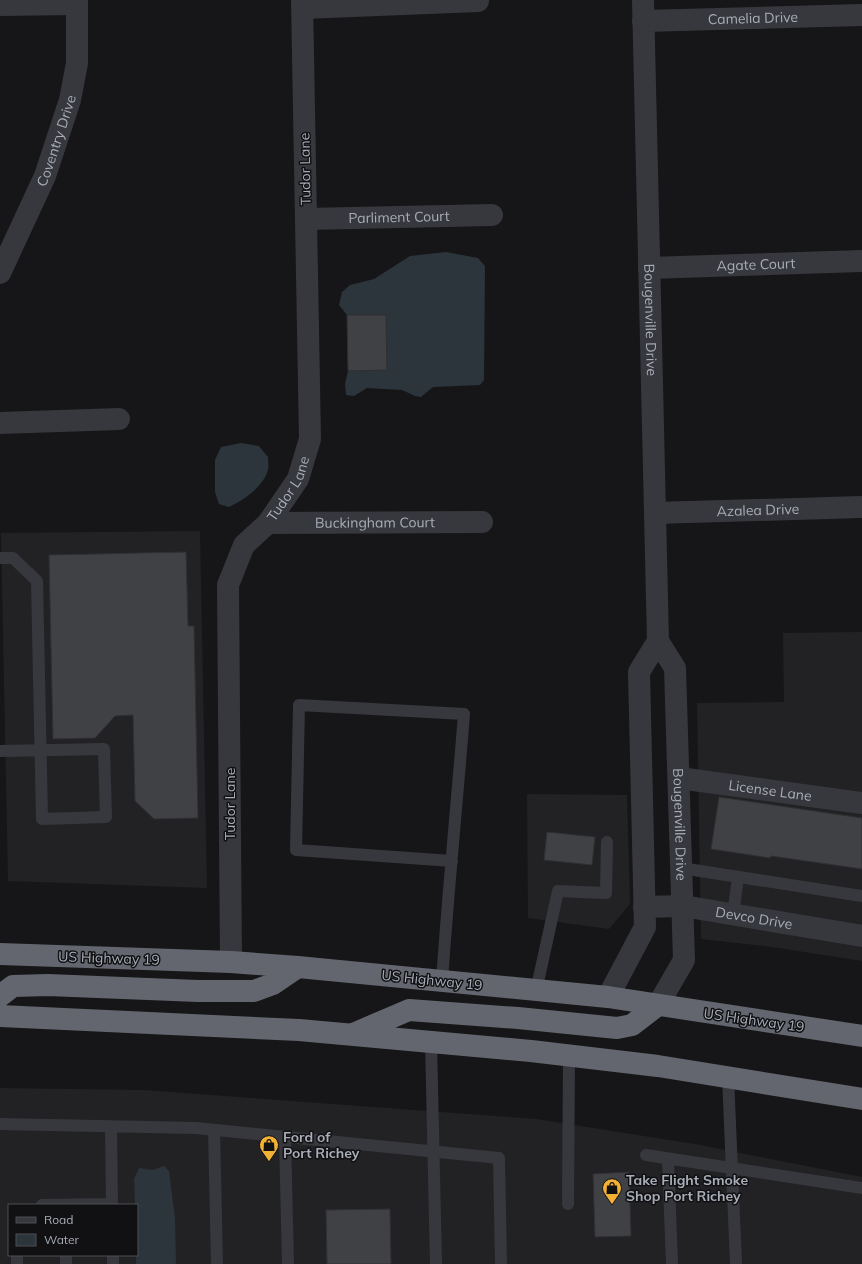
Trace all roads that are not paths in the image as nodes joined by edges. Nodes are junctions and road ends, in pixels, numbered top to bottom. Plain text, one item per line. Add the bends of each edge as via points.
1 (478, 1) dead end
2 (77, 2) edge
3 (302, 4) edge
4 (0, 5) edge
5 (643, 10) edge
6 (862, 15) edge
7 (492, 215) dead end
8 (306, 219) junction
9 (862, 262) edge
10 (649, 268) junction
11 (0, 272) edge
12 (119, 419) dead end
13 (0, 423) edge
14 (862, 507) edge
15 (655, 513) junction
16 (482, 522) dead end
17 (268, 523) junction
18 (0, 558) edge
19 (658, 641) junction
20 (41, 750) junction
21 (0, 751) edge
22 (679, 778) junction
23 (862, 802) edge
24 (607, 842) dead end
25 (452, 861) junction
26 (681, 868) junction
27 (738, 877) junction
28 (862, 896) edge
29 (683, 906) junction
30 (644, 907) junction
31 (733, 915) junction
32 (862, 936) edge
33 (0, 954) edge
34 (231, 962) junction
35 (298, 967) junction
36 (442, 982) junction
37 (536, 991) junction
38 (0, 996) edge
39 (608, 998) junction
40 (658, 1005) junction
41 (0, 1016) edge
42 (350, 1035) junction
43 (862, 1036) edge
44 (431, 1042) junction
45 (569, 1055) junction
46 (728, 1077) junction
47 (862, 1099) edge
48 (0, 1124) edge
49 (111, 1126) junction
50 (214, 1130) junction
51 (286, 1137) junction
52 (434, 1152) junction
53 (646, 1155) dead end
54 (668, 1159) junction
55 (732, 1169) junction
56 (862, 1188) edge
57 (112, 1204) edge
58 (568, 1204) dead end
59 (217, 1264) edge
60 (288, 1264) edge
61 (436, 1264) edge
62 (501, 1264) edge
63 (672, 1264) edge
64 (736, 1264) edge

1 - 3 street
2 - 4 street
2 - 11 street, Coventry Drive via 77,63 70,100 45,176
3 - 8 street, Tudor Lane
5 - 6 street, Camelia Drive
5 - 10 street, Bougenville Drive
7 - 8 street, Parliment Court
8 - 17 street, Tudor Lane via 310,440 298,479
9 - 10 street, Agate Court
10 - 15 street, Bougenville Drive
12 - 13 street
14 - 15 street, Azalea Drive
15 - 19 street, Bougenville Drive
16 - 17 street, Buckingham Court
17 - 34 street, Tudor Lane via 244,545 228,585
18 - 20 lane via 13,558 37,581
19 - 22 street, Bougenville Drive via 675,668
19 - 30 street via 639,672
20 - 20 lane via 42,819 106,817 104,748
20 - 21 lane
22 - 23 street, License Lane
22 - 26 street, Bougenville Drive
24 - 37 lane via 606,892 558,892
25 - 25 lane via 464,714 299,705 296,850
25 - 36 lane
26 - 27 lane
26 - 29 street, Bougenville Drive
27 - 28 lane
27 - 31 lane
29 - 30 street, Devco Drive
29 - 31 street, Devco Drive
29 - 40 street, Bougenville Drive via 684,960
30 - 39 street via 645,926
31 - 32 street, Devco Drive
33 - 34 highway, US Highway 19
34 - 35 highway, US Highway 19
35 - 36 highway, US Highway 19
35 - 38 highway via 273,984 254,991 48,985 13,986
36 - 37 highway, US Highway 19
37 - 39 highway, US Highway 19
39 - 40 highway, US Highway 19
40 - 42 highway via 632,1025 617,1028 409,1010
40 - 43 highway, US Highway 19
41 - 42 highway via 299,1030
42 - 44 highway
44 - 45 highway
44 - 52 lane
45 - 46 highway
45 - 58 lane
46 - 47 highway
46 - 55 lane
48 - 49 lane
49 - 50 lane
49 - 57 lane
50 - 51 lane
50 - 59 lane
51 - 52 lane
51 - 60 lane
52 - 61 lane
52 - 62 lane via 499,1158
53 - 54 lane
54 - 55 lane
54 - 63 lane
55 - 56 lane
55 - 64 lane

